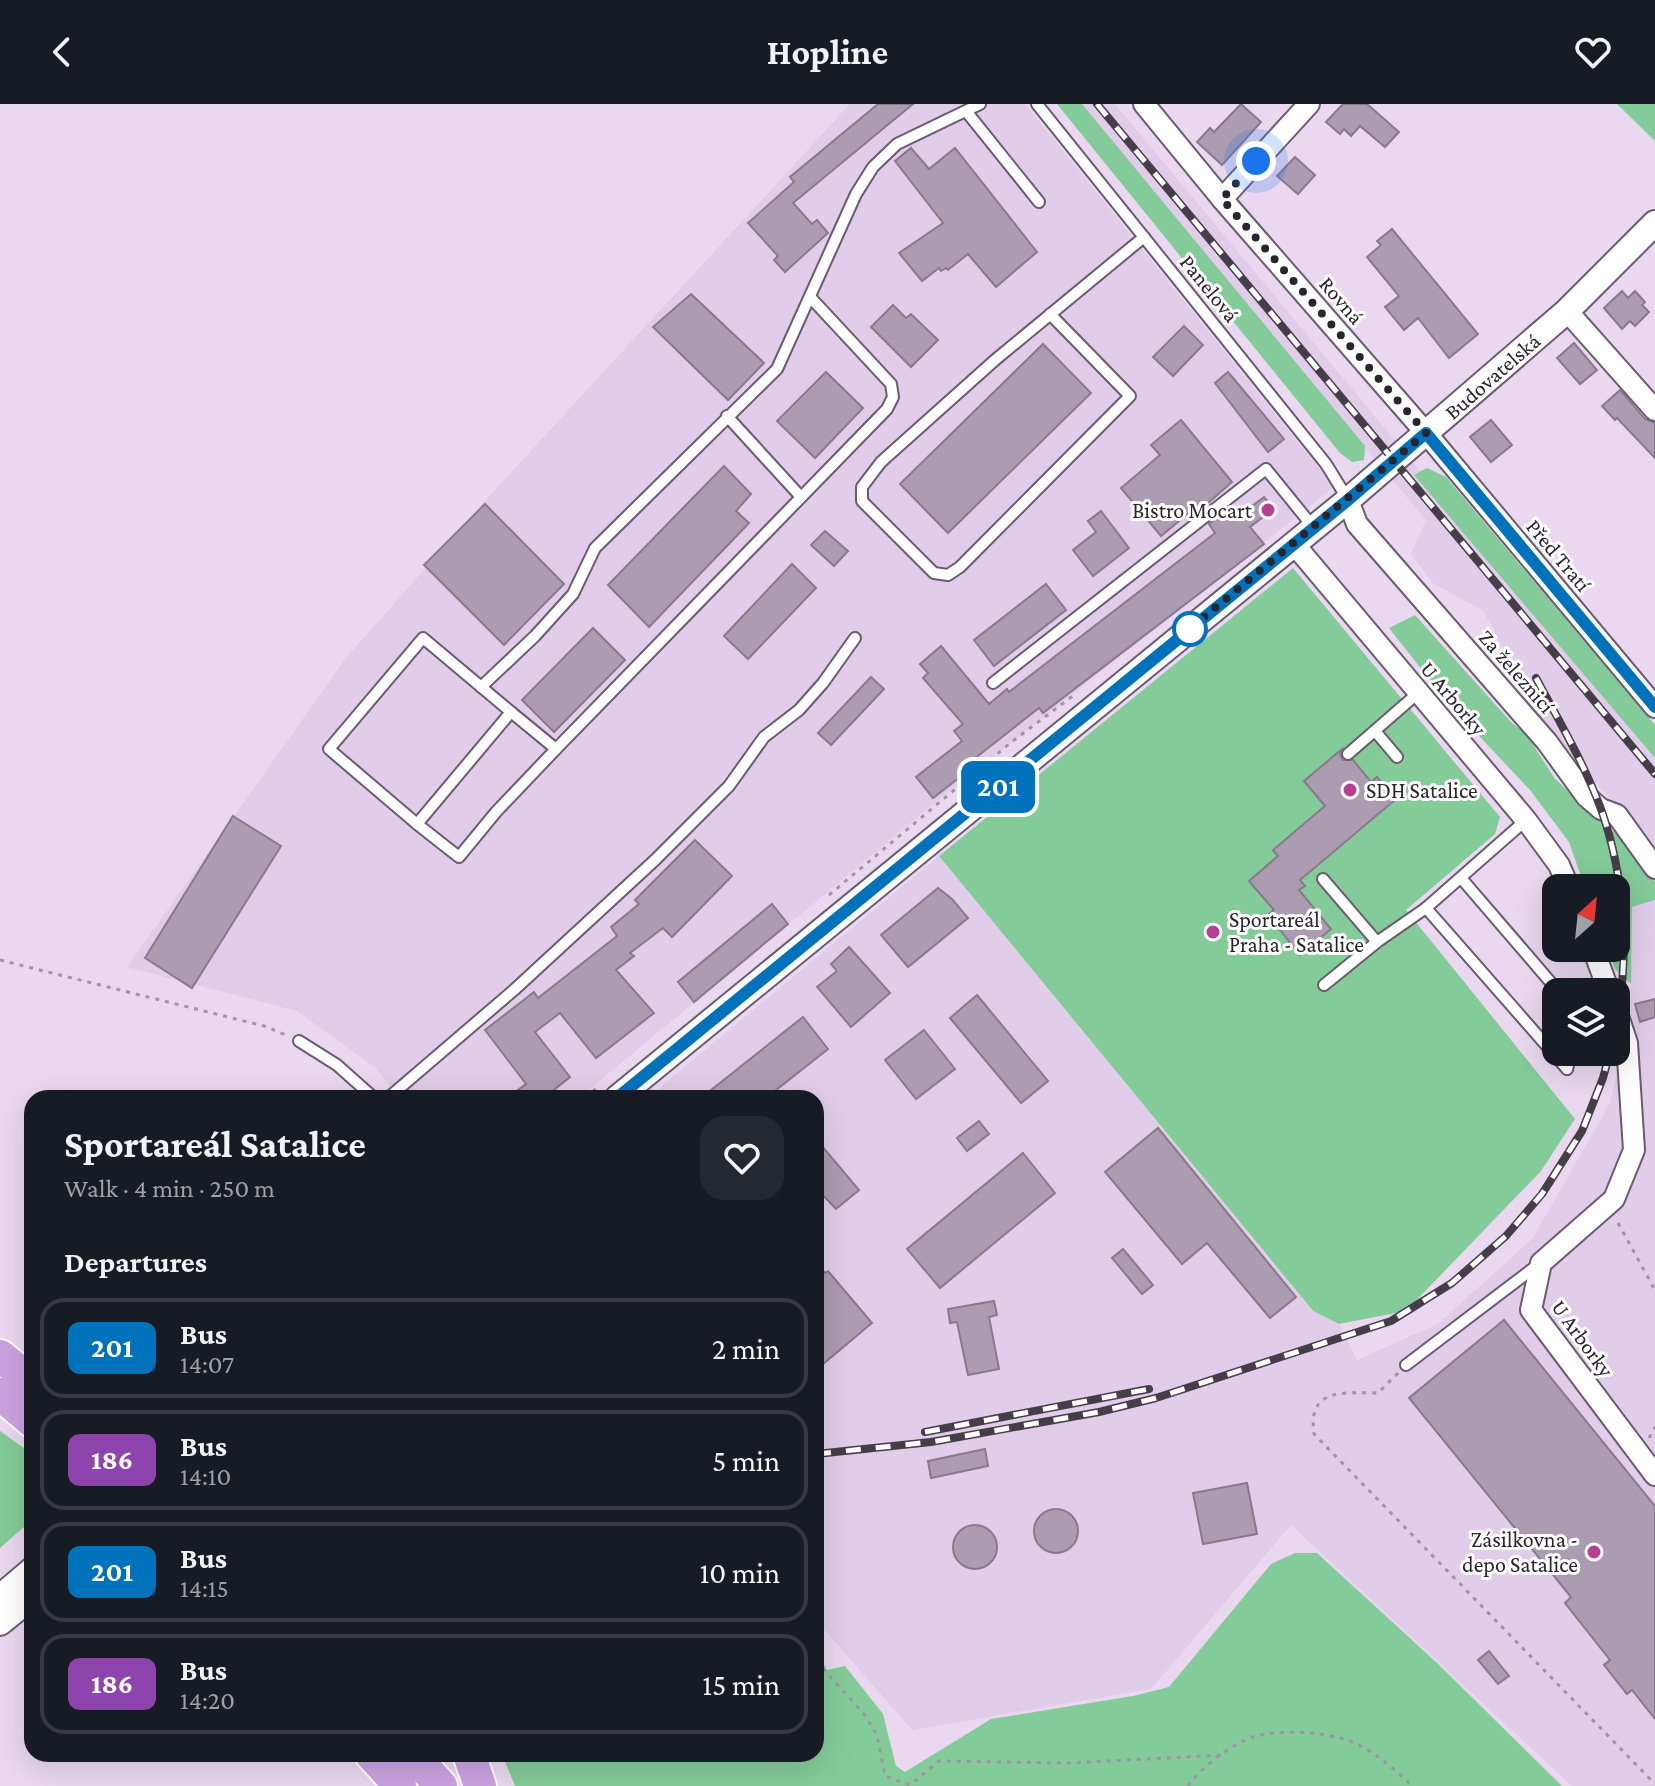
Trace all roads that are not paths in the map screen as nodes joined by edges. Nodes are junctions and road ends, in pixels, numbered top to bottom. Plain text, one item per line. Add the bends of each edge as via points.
1 (980, 104) edge
2 (1037, 104) edge
3 (1144, 104) edge
4 (1309, 104) edge
5 (966, 111) junction
6 (1222, 199) junction
7 (1039, 202) dead end
8 (1655, 223) edge
9 (1144, 237) junction
10 (811, 298) junction
11 (1567, 311) junction
12 (1050, 314) junction
13 (1655, 410) edge
14 (727, 416) junction
15 (1426, 433) junction
16 (801, 497) junction
17 (1348, 500) junction
18 (1314, 528) junction
19 (1294, 544) junction
20 (855, 638) dead end
21 (993, 683) dead end
22 (481, 687) junction
23 (1418, 693) junction
24 (1655, 707) edge
25 (511, 712) junction
26 (1375, 731) junction
27 (556, 749) junction
28 (1348, 754) dead end
29 (1397, 757) dead end
30 (1526, 820) junction
31 (417, 824) junction
32 (1655, 868) edge
33 (1563, 874) edge
34 (1461, 878) junction
35 (1323, 879) dead end
36 (1426, 908) junction
37 (1377, 942) junction
38 (1547, 978) edge
39 (1324, 985) dead end
40 (1542, 1040) edge
41 (299, 1041) road end
42 (1629, 1066) edge
43 (365, 1090) edge
44 (397, 1090) edge
45 (627, 1090) edge
46 (1541, 1263) junction
47 (0, 1356) edge
48 (1406, 1365) road end
49 (24, 1376) edge
50 (0, 1394) edge
51 (0, 1405) edge
52 (24, 1414) edge
53 (24, 1417) edge
54 (1655, 1475) edge
55 (24, 1577) edge
56 (0, 1597) edge
57 (24, 1604) edge
58 (0, 1623) edge
59 (378, 1762) edge
60 (419, 1762) edge
61 (472, 1762) edge
62 (400, 1786) edge
63 (441, 1786) edge
64 (480, 1786) edge

1 - 5 lane
2 - 9 lane, Panelová
3 - 6 street, Rovná
4 - 6 street
5 - 7 lane
5 - 10 lane via 897,144 873,167
6 - 15 street, Rovná
8 - 11 street, Budovatelská
9 - 12 lane
9 - 17 lane, Panelová via 1326,464
10 - 14 lane via 777,369
10 - 16 lane via 891,384 893,397
11 - 13 street
11 - 15 street, Budovatelská
12 - 12 lane via 881,462 862,487 862,501 934,573 948,575 960,567 1130,396
14 - 16 lane
14 - 22 lane via 595,548 573,594
15 - 17 street, Budovatelská
15 - 24 street, Před Tratí
16 - 27 lane
17 - 18 street, Budovatelská
17 - 32 street, Za železnicí via 1357,524 1547,742 1587,797 1617,815
18 - 19 street, Budovatelská
18 - 21 lane via 1266,469
19 - 23 street, U Arborky
19 - 45 street, Budovatelská
20 - 44 lane via 799,710 764,737 729,786 514,990
22 - 25 lane
22 - 31 lane via 423,638 329,749
23 - 26 lane
23 - 30 street, U Arborky
25 - 27 lane
25 - 31 lane
26 - 28 lane
26 - 29 lane
27 - 31 lane via 459,857
30 - 33 street, U Arborky
30 - 34 lane
34 - 36 lane
34 - 38 lane
35 - 37 lane
36 - 37 lane
36 - 40 lane
37 - 39 lane
41 - 43 lane
42 - 46 street via 1634,1150 1614,1199
46 - 48 lane
46 - 54 street, U Arborky via 1531,1310
47 - 49 highway
50 - 52 highway
51 - 53 highway
55 - 56 street
57 - 58 street
59 - 62 highway
60 - 63 highway
61 - 64 highway

